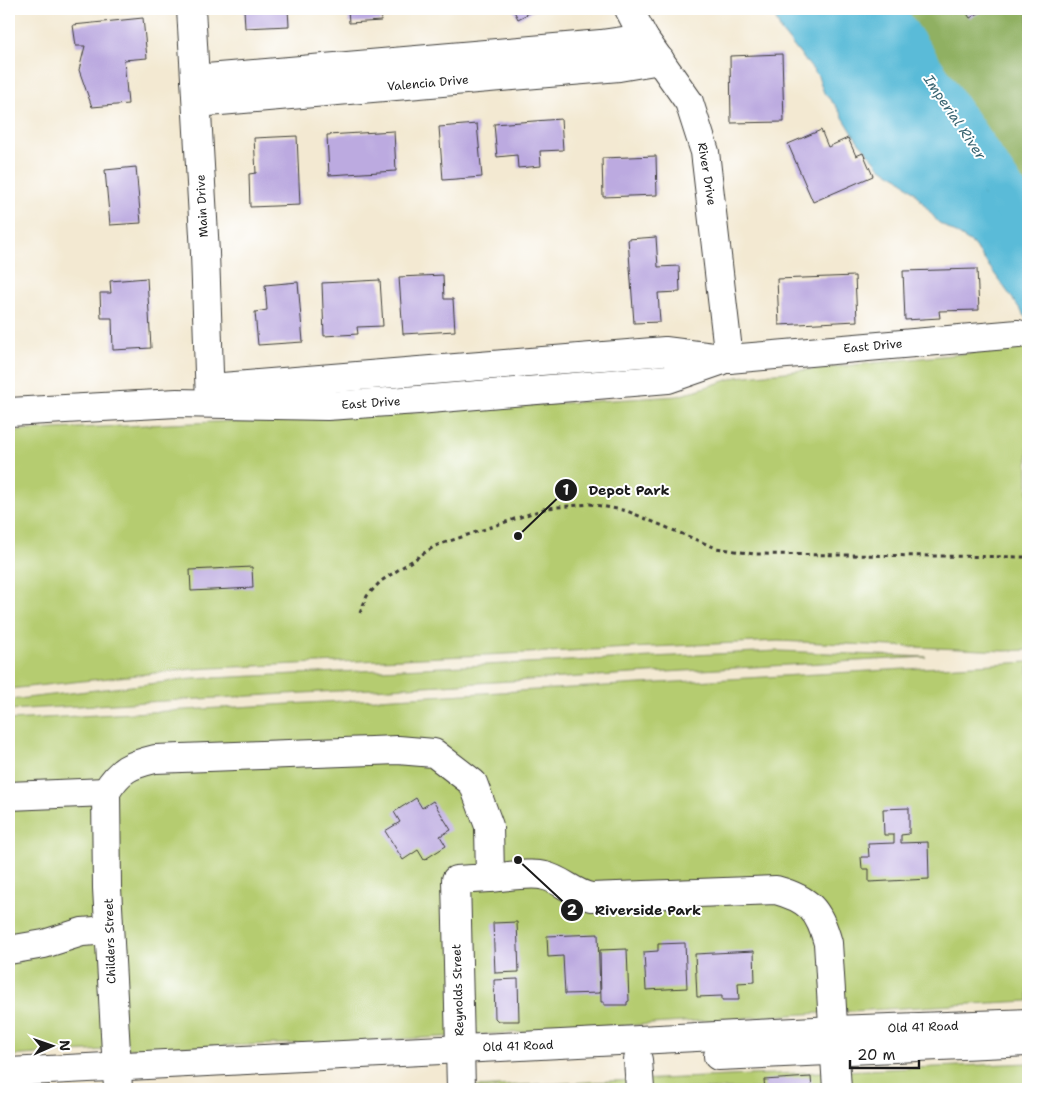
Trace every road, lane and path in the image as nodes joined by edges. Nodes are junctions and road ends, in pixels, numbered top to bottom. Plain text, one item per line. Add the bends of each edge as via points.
1 (191, 9) edge
2 (629, 9) edge
3 (644, 38) junction
4 (660, 60) junction
5 (196, 91) junction
6 (1018, 334) dead end
7 (729, 358) junction
8 (210, 396) junction
9 (9, 412) edge
10 (1028, 557) edge
11 (360, 613) dead end
12 (106, 792) junction
13 (9, 796) edge
14 (490, 878) junction
15 (109, 930) junction
16 (9, 950) edge
17 (1028, 1023) edge
18 (835, 1040) junction
19 (1028, 1042) edge
20 (638, 1060) junction
21 (460, 1068) edge
22 (9, 1072) edge
23 (117, 1080) edge
24 (32, 1089) edge
25 (640, 1089) edge
26 (837, 1089) edge

1 - 5 street, Main Drive
2 - 3 street, River Drive
3 - 4 street, River Drive
3 - 5 street, Valencia Drive
4 - 5 street, Valencia Drive via 619,67
4 - 7 street, River Drive via 689,102 705,152
5 - 8 street, Main Drive
6 - 7 street, East Drive
7 - 8 street, East Drive via 665,351
8 - 9 street, East Drive via 177,403
10 - 11 path via 754,554 716,548 627,511 590,504 547,508 435,546 381,581 367,596
12 - 13 street
12 - 14 street via 121,772 134,764 155,759 398,750 434,753 473,783 489,826
12 - 15 street, Childers Street
14 - 18 street via 543,875 580,895 591,897 776,890 798,896 813,908 822,922 828,943
14 - 21 street, Reynolds Street via 456,880 454,892
15 - 16 street via 82,932 44,944
15 - 23 street, Childers Street
17 - 18 street, Old 41 Road
18 - 19 street, Old 41 Road
18 - 20 street, Old 41 Road
18 - 21 street, Old 41 Road
18 - 26 street
20 - 21 street, Old 41 Road
20 - 25 street
21 - 23 street, Old 41 Road
22 - 23 street, Old 41 Road
23 - 24 street, Old 41 Road

